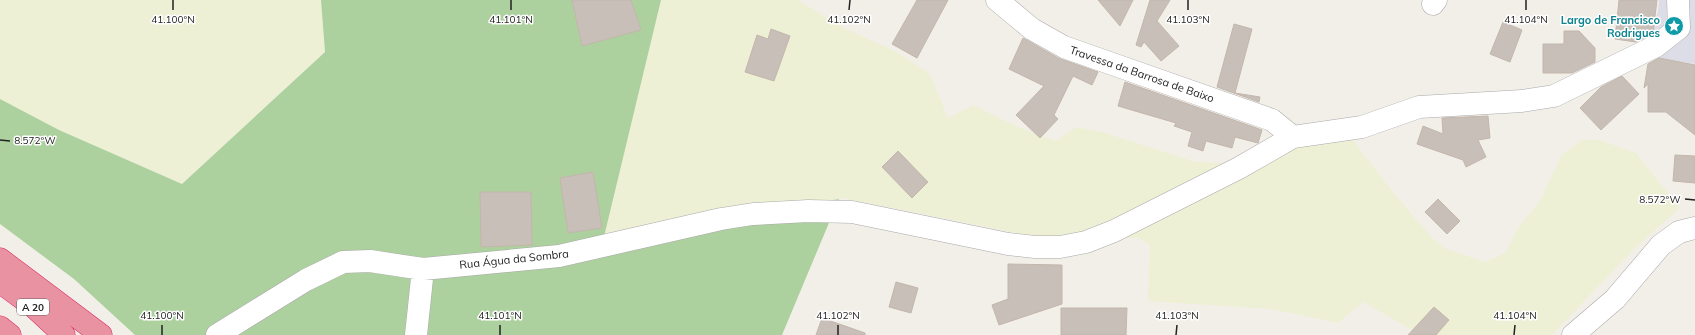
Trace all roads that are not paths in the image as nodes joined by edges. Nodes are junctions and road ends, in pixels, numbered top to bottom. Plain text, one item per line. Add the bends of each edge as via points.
1 (998, 0) edge
2 (1678, 0) edge
3 (1687, 28) edge
4 (1293, 137) junction
5 (1695, 228) edge
6 (0, 259) edge
7 (423, 269) junction
8 (0, 282) edge
9 (0, 327) edge
10 (10, 335) edge
11 (64, 335) edge
12 (102, 335) edge
13 (216, 335) edge
14 (416, 335) edge
15 (1573, 335) edge

1 - 4 street, Travessa da Barrosa de Baixo via 1032,29 1064,47 1272,120
2 - 3 street
3 - 4 street via 1554,96 1522,101 1419,107 1362,127
4 - 7 street, Rua Água da Sombra via 1239,168 1114,231 1086,242 1060,247 1008,244 852,212 808,211 753,214 559,256
5 - 15 street via 1679,232 1661,244 1615,299
6 - 12 highway
7 - 13 street, Rua Água da Sombra via 370,261 343,262 306,280
7 - 14 street
8 - 11 highway, A 20 via 34,307
9 - 10 highway

